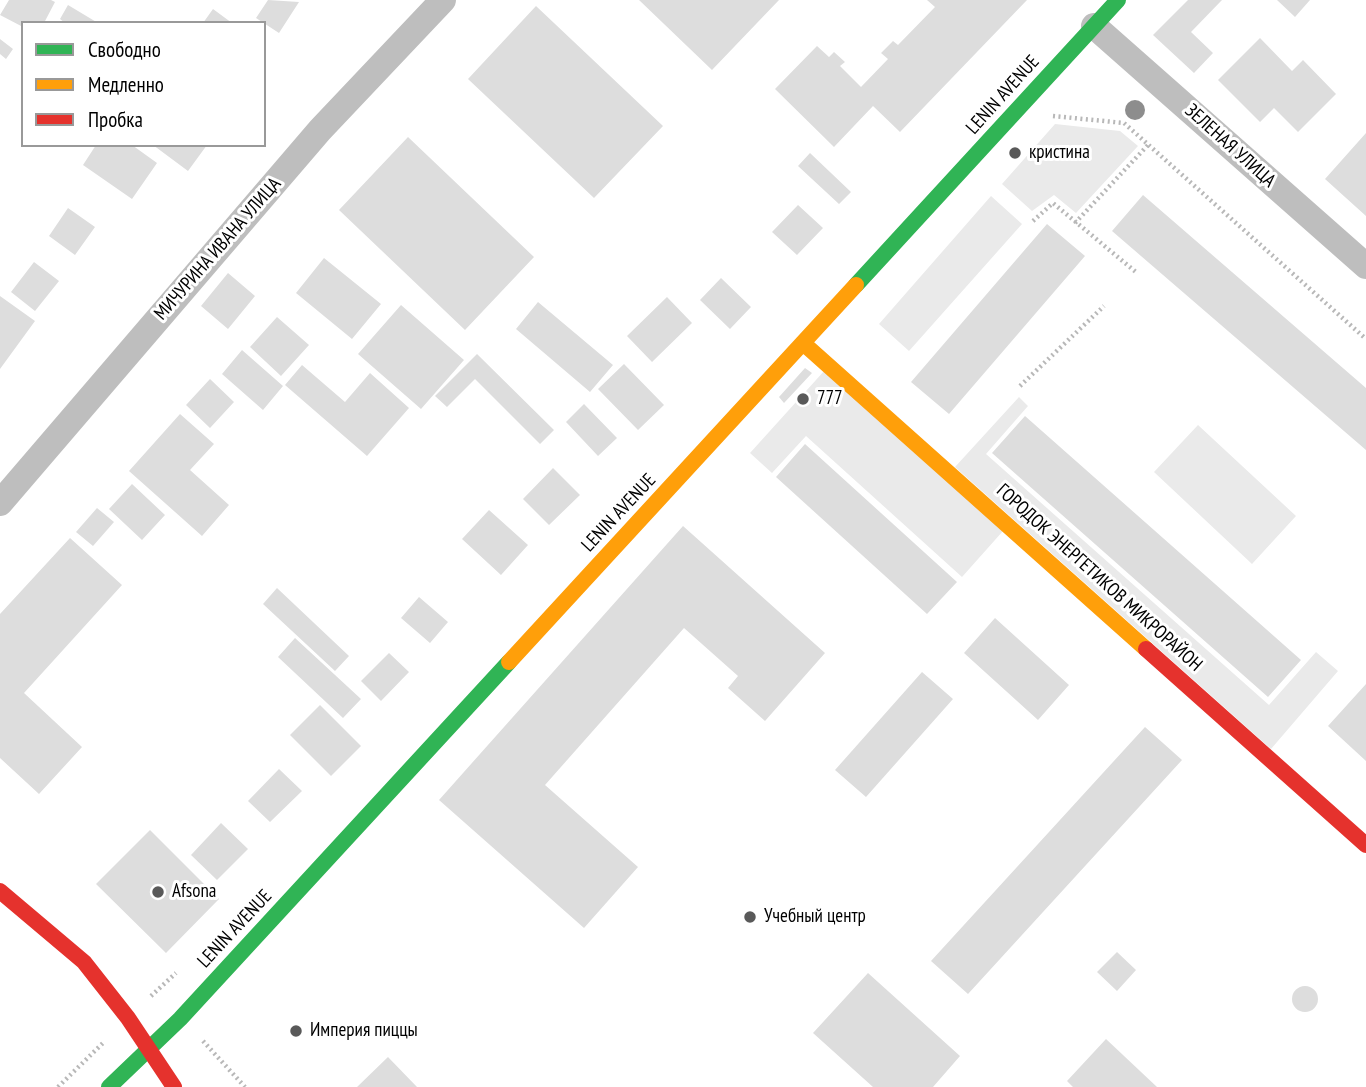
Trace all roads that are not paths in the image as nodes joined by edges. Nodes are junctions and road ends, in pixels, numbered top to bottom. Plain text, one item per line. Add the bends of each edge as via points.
1 (443, 0) edge
2 (1118, 0) edge
3 (1094, 26) junction
4 (1366, 266) edge
5 (803, 343) junction
6 (0, 503) edge
7 (1366, 845) edge
8 (0, 891) edge
9 (148, 1051) junction
10 (109, 1087) edge
11 (174, 1087) edge

1 - 6 street, МИЧУРИНА ИВАНА УЛИЦА via 320,130
2 - 3 street, LENIN AVENUE
3 - 4 street, ЗЕЛЕНАЯ УЛИЦА
3 - 5 street, LENIN AVENUE
5 - 7 street, ГОРОДОК ЭНЕРГЕТИКОВ МИКРОРАЙОН
5 - 9 street, LENIN AVENUE
8 - 9 street via 84,962
9 - 10 street, LENIN AVENUE
9 - 11 street

